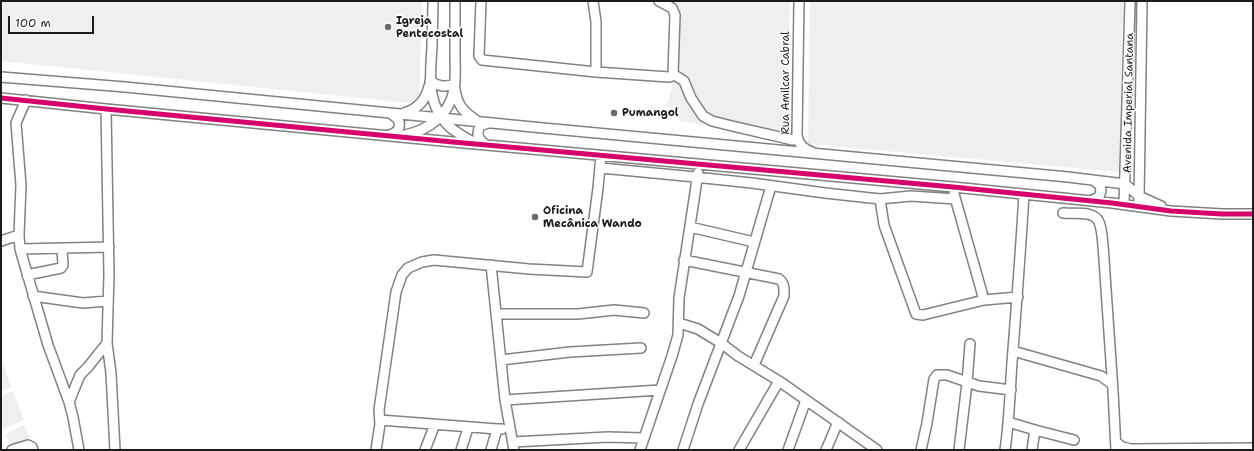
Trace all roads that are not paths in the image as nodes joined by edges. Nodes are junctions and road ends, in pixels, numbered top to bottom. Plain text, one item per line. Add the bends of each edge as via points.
1 (433, 1) edge
2 (455, 1) edge
3 (481, 1) edge
4 (593, 1) edge
5 (659, 1) edge
6 (799, 1) edge
7 (1130, 1) edge
8 (1142, 1) edge
9 (596, 72) junction
10 (673, 74) junction
11 (1, 77) edge
12 (430, 81) junction
13 (454, 84) junction
14 (1, 98) edge
15 (26, 100) junction
16 (106, 109) junction
17 (390, 113) junction
18 (400, 114) junction
19 (441, 118) junction
20 (479, 121) junction
21 (490, 122) junction
22 (796, 125) junction
23 (387, 136) junction
24 (398, 137) junction
25 (793, 140) junction
26 (487, 145) junction
27 (768, 149) junction
28 (817, 154) junction
29 (601, 156) junction
30 (1140, 158) junction
31 (1126, 159) junction
32 (699, 165) junction
33 (601, 168) junction
34 (697, 177) junction
35 (1092, 180) junction
36 (1125, 184) junction
37 (771, 186) junction
38 (953, 187) junction
39 (1024, 194) junction
40 (880, 199) junction
41 (955, 199) junction
42 (1090, 201) junction
43 (1139, 201) junction
44 (1124, 204) junction
45 (1063, 213) dead end
46 (1253, 214) edge
47 (690, 227) junction
48 (19, 235) junction
49 (1, 241) edge
50 (754, 242) junction
51 (109, 247) junction
52 (20, 249) junction
53 (62, 249) junction
54 (684, 260) junction
55 (491, 265) junction
56 (746, 272) junction
57 (27, 275) junction
58 (33, 296) junction
59 (1018, 297) junction
60 (984, 300) junction
61 (108, 302) junction
62 (644, 313) dead end
63 (496, 314) junction
64 (678, 323) junction
65 (107, 343) junction
66 (721, 343) junction
67 (970, 344) dead end
68 (641, 348) dead end
69 (1012, 351) junction
70 (501, 360) junction
71 (754, 365) junction
72 (779, 381) junction
73 (967, 382) junction
74 (1112, 384) junction
75 (660, 390) junction
76 (1011, 390) junction
77 (505, 400) junction
78 (806, 400) junction
79 (69, 402) junction
80 (380, 420) junction
81 (838, 422) junction
82 (1008, 422) junction
83 (435, 424) junction
84 (468, 428) junction
85 (497, 429) junction
86 (510, 429) junction
87 (1035, 430) junction
88 (644, 438) junction
89 (1074, 440) dead end
90 (513, 446) edge
91 (1116, 446) edge
92 (1253, 448) edge
93 (12, 450) edge
94 (33, 450) edge
95 (79, 450) edge
96 (115, 450) edge
97 (376, 450) edge
98 (425, 450) edge
99 (461, 450) edge
100 (491, 450) edge
101 (640, 450) edge
102 (683, 450) edge
103 (739, 450) edge
104 (788, 450) edge
105 (826, 450) edge
106 (877, 450) edge
107 (921, 450) edge
108 (959, 450) edge
109 (1005, 450) edge
110 (1032, 450) edge

1 - 12 street
2 - 13 street
3 - 9 street via 479,56 482,60
4 - 9 street via 596,22
5 - 10 street via 672,8 675,15
6 - 22 street, Rua Amilcar Cabral
7 - 31 street, Avenida Imperial Santana
8 - 30 street, Avenida Imperial Santana
9 - 10 street via 669,77
10 - 25 street via 684,81 703,116 725,124
11 - 17 street
12 - 13 street via 439,86
12 - 18 street via 424,101 411,111
12 - 19 street via 433,102
13 - 19 street via 452,97
13 - 20 street via 461,107 468,115
14 - 15 street
15 - 16 street
15 - 48 street via 16,123 21,185
16 - 23 street
16 - 51 street
17 - 18 street
17 - 23 street via 398,119 400,126 394,134
18 - 19 street
19 - 20 street
19 - 24 street via 421,131
19 - 26 street via 457,133 471,141
20 - 21 street
21 - 26 street via 480,126 478,133 479,140
21 - 27 street
22 - 25 street
22 - 28 street, Rua Amilcar Cabral via 800,144
23 - 24 street
24 - 26 street
25 - 27 street via 785,146
26 - 29 street
27 - 28 street
28 - 35 street
29 - 32 street
29 - 33 street
30 - 31 street via 1133,166
30 - 43 street, Avenida Imperial Santana
31 - 36 street, Avenida Imperial Santana
32 - 34 street
32 - 38 street
33 - 34 street
33 - 55 street via 587,272
34 - 37 street
34 - 47 street
35 - 36 street
35 - 42 street via 1100,185 1101,194
36 - 43 street
36 - 44 street, Avenida Imperial Santana
37 - 40 street
37 - 50 street
38 - 39 street
38 - 41 street
39 - 42 street
39 - 59 street
40 - 41 street via 911,196
40 - 60 street via 884,225 916,314 923,315
41 - 60 street
42 - 44 street
43 - 44 street
43 - 46 street via 1171,210
45 - 74 street via 1092,215 1100,223
47 - 50 street
47 - 54 street
48 - 49 street
48 - 52 street
50 - 56 street
51 - 53 street
51 - 61 street
52 - 53 street
52 - 57 street
53 - 57 street via 61,268
54 - 56 street
54 - 64 street
55 - 63 street
55 - 80 street via 428,261 408,268 402,274 395,300 379,410
56 - 66 street
56 - 71 street via 778,279 784,289 784,296
57 - 58 street
58 - 61 street via 83,303
58 - 79 street
59 - 60 street
59 - 69 street
61 - 65 street
62 - 63 street via 614,310 578,314
63 - 70 street
64 - 66 street via 698,329
64 - 75 street via 678,335
65 - 79 street via 80,375
65 - 96 street
66 - 71 street
66 - 102 street
67 - 73 street
68 - 70 street via 570,352
69 - 74 street via 1101,376
69 - 76 street
70 - 77 street
71 - 72 street
72 - 78 street
72 - 103 street
73 - 76 street
73 - 107 street via 947,375 935,376
73 - 108 street
74 - 91 street
75 - 77 street
75 - 88 street
76 - 82 street
77 - 86 street
78 - 81 street
78 - 104 street
79 - 95 street
80 - 83 street
80 - 97 street
81 - 105 street
81 - 106 street
82 - 87 street
82 - 109 street
83 - 84 street
83 - 98 street
84 - 85 street
84 - 99 street
85 - 86 street
85 - 100 street
86 - 90 street
87 - 89 street
87 - 110 street
88 - 90 street via 608,438
88 - 101 street
91 - 92 street via 1130,449
93 - 94 street via 28,445 32,446

